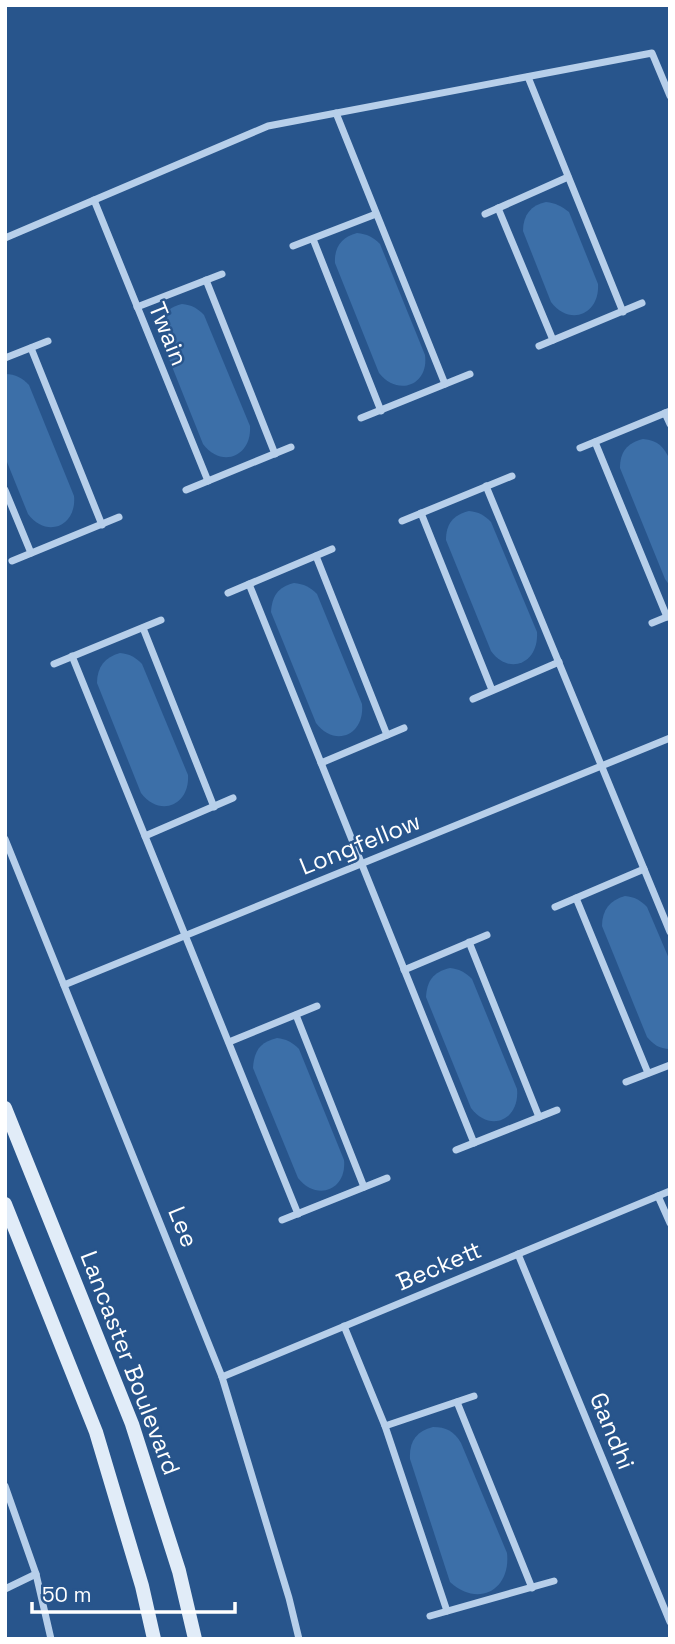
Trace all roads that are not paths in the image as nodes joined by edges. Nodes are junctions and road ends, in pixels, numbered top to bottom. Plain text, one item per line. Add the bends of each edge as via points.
1 (528, 77) junction
2 (670, 96) edge
3 (336, 114) junction
4 (568, 177) junction
5 (94, 200) junction
6 (498, 208) junction
7 (376, 214) junction
8 (485, 214) dead end
9 (5, 238) edge
10 (313, 239) junction
11 (293, 246) dead end
12 (222, 274) dead end
13 (206, 280) junction
14 (642, 303) dead end
15 (137, 307) junction
16 (623, 312) junction
17 (48, 341) dead end
18 (553, 341) junction
19 (539, 346) dead end
20 (31, 348) junction
21 (5, 358) edge
22 (470, 374) dead end
23 (445, 384) junction
24 (381, 411) junction
25 (667, 412) edge
26 (361, 418) dead end
27 (670, 424) edge
28 (595, 442) junction
29 (291, 447) dead end
30 (580, 448) dead end
31 (275, 454) junction
32 (512, 476) dead end
33 (208, 481) junction
34 (486, 486) junction
35 (5, 490) edge
36 (186, 490) dead end
37 (421, 513) junction
38 (119, 517) dead end
39 (402, 521) dead end
40 (102, 525) junction
41 (332, 550) dead end
42 (31, 554) junction
43 (316, 556) junction
44 (12, 561) dead end
45 (249, 584) junction
46 (228, 593) dead end
47 (668, 616) edge
48 (161, 620) dead end
49 (652, 623) dead end
50 (143, 628) junction
51 (72, 656) junction
52 (559, 662) junction
53 (54, 664) dead end
54 (492, 690) junction
55 (472, 699) dead end
56 (404, 728) dead end
57 (387, 735) junction
58 (670, 738) edge
59 (321, 763) junction
60 (601, 766) junction
61 (233, 799) dead end
62 (214, 807) junction
63 (145, 836) junction
64 (5, 839) edge
65 (361, 864) junction
66 (644, 869) junction
67 (576, 898) junction
68 (555, 906) dead end
69 (670, 932) edge
70 (487, 935) dead end
71 (186, 936) junction
72 (469, 942) junction
73 (404, 970) junction
74 (64, 985) junction
75 (317, 1006) dead end
76 (296, 1015) junction
77 (229, 1042) junction
78 (670, 1065) edge
79 (648, 1073) junction
80 (626, 1082) dead end
81 (5, 1108) edge
82 (557, 1110) dead end
83 (539, 1117) junction
84 (474, 1143) junction
85 (456, 1150) dead end
86 (387, 1178) dead end
87 (365, 1187) junction
88 (670, 1191) edge
89 (658, 1196) junction
90 (5, 1204) edge
91 (298, 1214) junction
92 (282, 1220) dead end
93 (670, 1223) edge
94 (518, 1254) junction
95 (344, 1326) junction
96 (222, 1377) junction
97 (474, 1396) dead end
98 (457, 1402) junction
99 (385, 1426) junction
100 (5, 1486) edge
101 (36, 1574) junction
102 (554, 1581) dead end
103 (5, 1588) edge
104 (532, 1588) junction
105 (447, 1611) junction
106 (430, 1616) dead end
107 (670, 1622) edge
108 (51, 1639) edge
109 (153, 1639) edge
110 (195, 1639) edge
111 (299, 1639) edge

1 - 2 street via 652,53
1 - 3 street
1 - 4 street
3 - 5 street via 268,126
3 - 7 street
4 - 6 street
4 - 16 street
5 - 9 street
5 - 15 street, Twain
6 - 8 street
6 - 18 street
7 - 10 street
7 - 23 street
10 - 11 street
10 - 24 street
12 - 13 street
13 - 15 street
13 - 31 street
14 - 16 street
15 - 33 street, Twain
16 - 18 street
17 - 20 street
18 - 19 street
20 - 21 street
20 - 40 street
22 - 23 street
23 - 24 street
24 - 26 street
25 - 27 street
25 - 28 street
28 - 30 street
28 - 47 street
29 - 31 street
31 - 33 street
32 - 34 street
33 - 36 street
34 - 37 street
34 - 52 street
35 - 42 street
37 - 39 street
37 - 54 street
38 - 40 street
40 - 42 street
41 - 43 street
42 - 44 street
43 - 45 street
43 - 57 street
45 - 46 street
45 - 59 street
47 - 49 street
48 - 50 street
50 - 51 street
50 - 62 street
51 - 53 street
51 - 63 street
52 - 54 street
52 - 60 street
54 - 55 street
56 - 57 street
57 - 59 street
58 - 60 street, Longfellow
59 - 65 street
60 - 65 street, Longfellow
60 - 66 street
61 - 62 street
62 - 63 street
63 - 71 street
64 - 74 street, Lee
65 - 71 street, Longfellow
65 - 73 street
66 - 67 street
66 - 69 street
67 - 68 street
67 - 79 street
70 - 72 street
71 - 74 street, Longfellow
71 - 77 street
72 - 73 street
72 - 83 street
73 - 84 street
74 - 96 street, Lee
75 - 76 street
76 - 77 street
76 - 87 street
77 - 91 street
78 - 79 street
79 - 80 street
81 - 110 main road, Lancaster Boulevard via 132,1424 179,1571
82 - 83 street
83 - 84 street
84 - 85 street
86 - 87 street
87 - 91 street
88 - 89 street, Beckett
89 - 93 street
89 - 94 street, Beckett
90 - 109 main road via 96,1432
91 - 92 street
94 - 95 street, Beckett
94 - 107 street, Gandhi
95 - 96 street, Beckett
95 - 99 street
96 - 111 street, Lee
97 - 98 street
98 - 99 street
98 - 104 street
99 - 105 street
100 - 101 street
101 - 103 street
101 - 108 street
102 - 104 street
104 - 105 street
105 - 106 street

